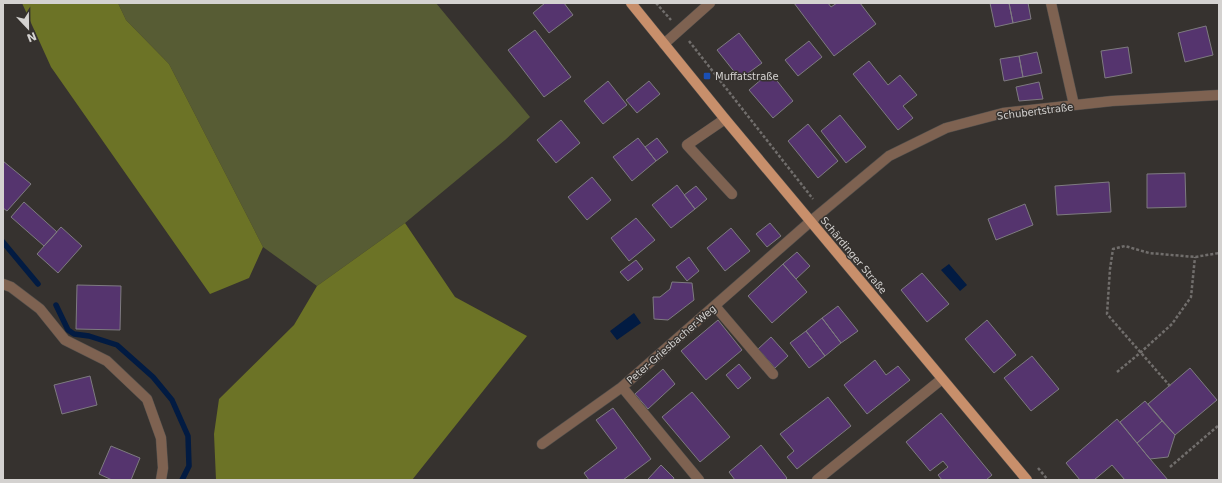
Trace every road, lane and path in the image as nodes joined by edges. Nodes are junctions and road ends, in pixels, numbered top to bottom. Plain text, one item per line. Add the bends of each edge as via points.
1 (631, 3) edge
2 (656, 3) edge
3 (710, 3) edge
4 (1051, 3) edge
5 (680, 30) junction
6 (664, 44) junction
7 (1219, 95) edge
8 (1074, 105) junction
9 (725, 118) junction
10 (732, 194) dead end
11 (823, 211) junction
12 (811, 221) junction
13 (1219, 254) edge
14 (1195, 257) junction
15 (3, 284) edge
16 (715, 306) junction
17 (1140, 353) junction
18 (1117, 372) dead end
19 (772, 374) dead end
20 (942, 379) junction
21 (1170, 386) dead end
22 (622, 387) junction
23 (1219, 425) edge
24 (542, 444) dead end
25 (1170, 467) dead end
26 (1038, 468) dead end
27 (161, 480) edge
28 (699, 480) edge
29 (817, 480) edge
30 (1027, 480) edge
31 (1048, 480) edge

1 - 6 main road, Schärdinger Straße
2 - 5 path
3 - 5 street
4 - 8 street
5 - 6 street
5 - 11 path
6 - 9 main road, Schärdinger Straße
7 - 8 street, Schubertstraße
8 - 11 street, Schubertstraße via 1003,113 946,128 889,156
9 - 10 street via 687,145
9 - 12 main road, Schärdinger Straße
11 - 12 street, Schubertstraße
12 - 16 street, Peter-Griesbacher-Weg
12 - 20 main road, Schärdinger Straße
13 - 14 path
14 - 17 path via 1191,297 1172,324
14 - 17 path via 1149,253 1125,246 1113,249 1107,314
15 - 27 street via 40,309 65,340 107,361 147,399 162,438
16 - 19 street
16 - 22 street, Peter-Griesbacher-Weg
17 - 18 path
17 - 21 path
20 - 29 street
20 - 30 main road, Schärdinger Straße
22 - 24 street
22 - 28 street, Peter-Griesbacher-Weg
23 - 25 path
26 - 31 path

